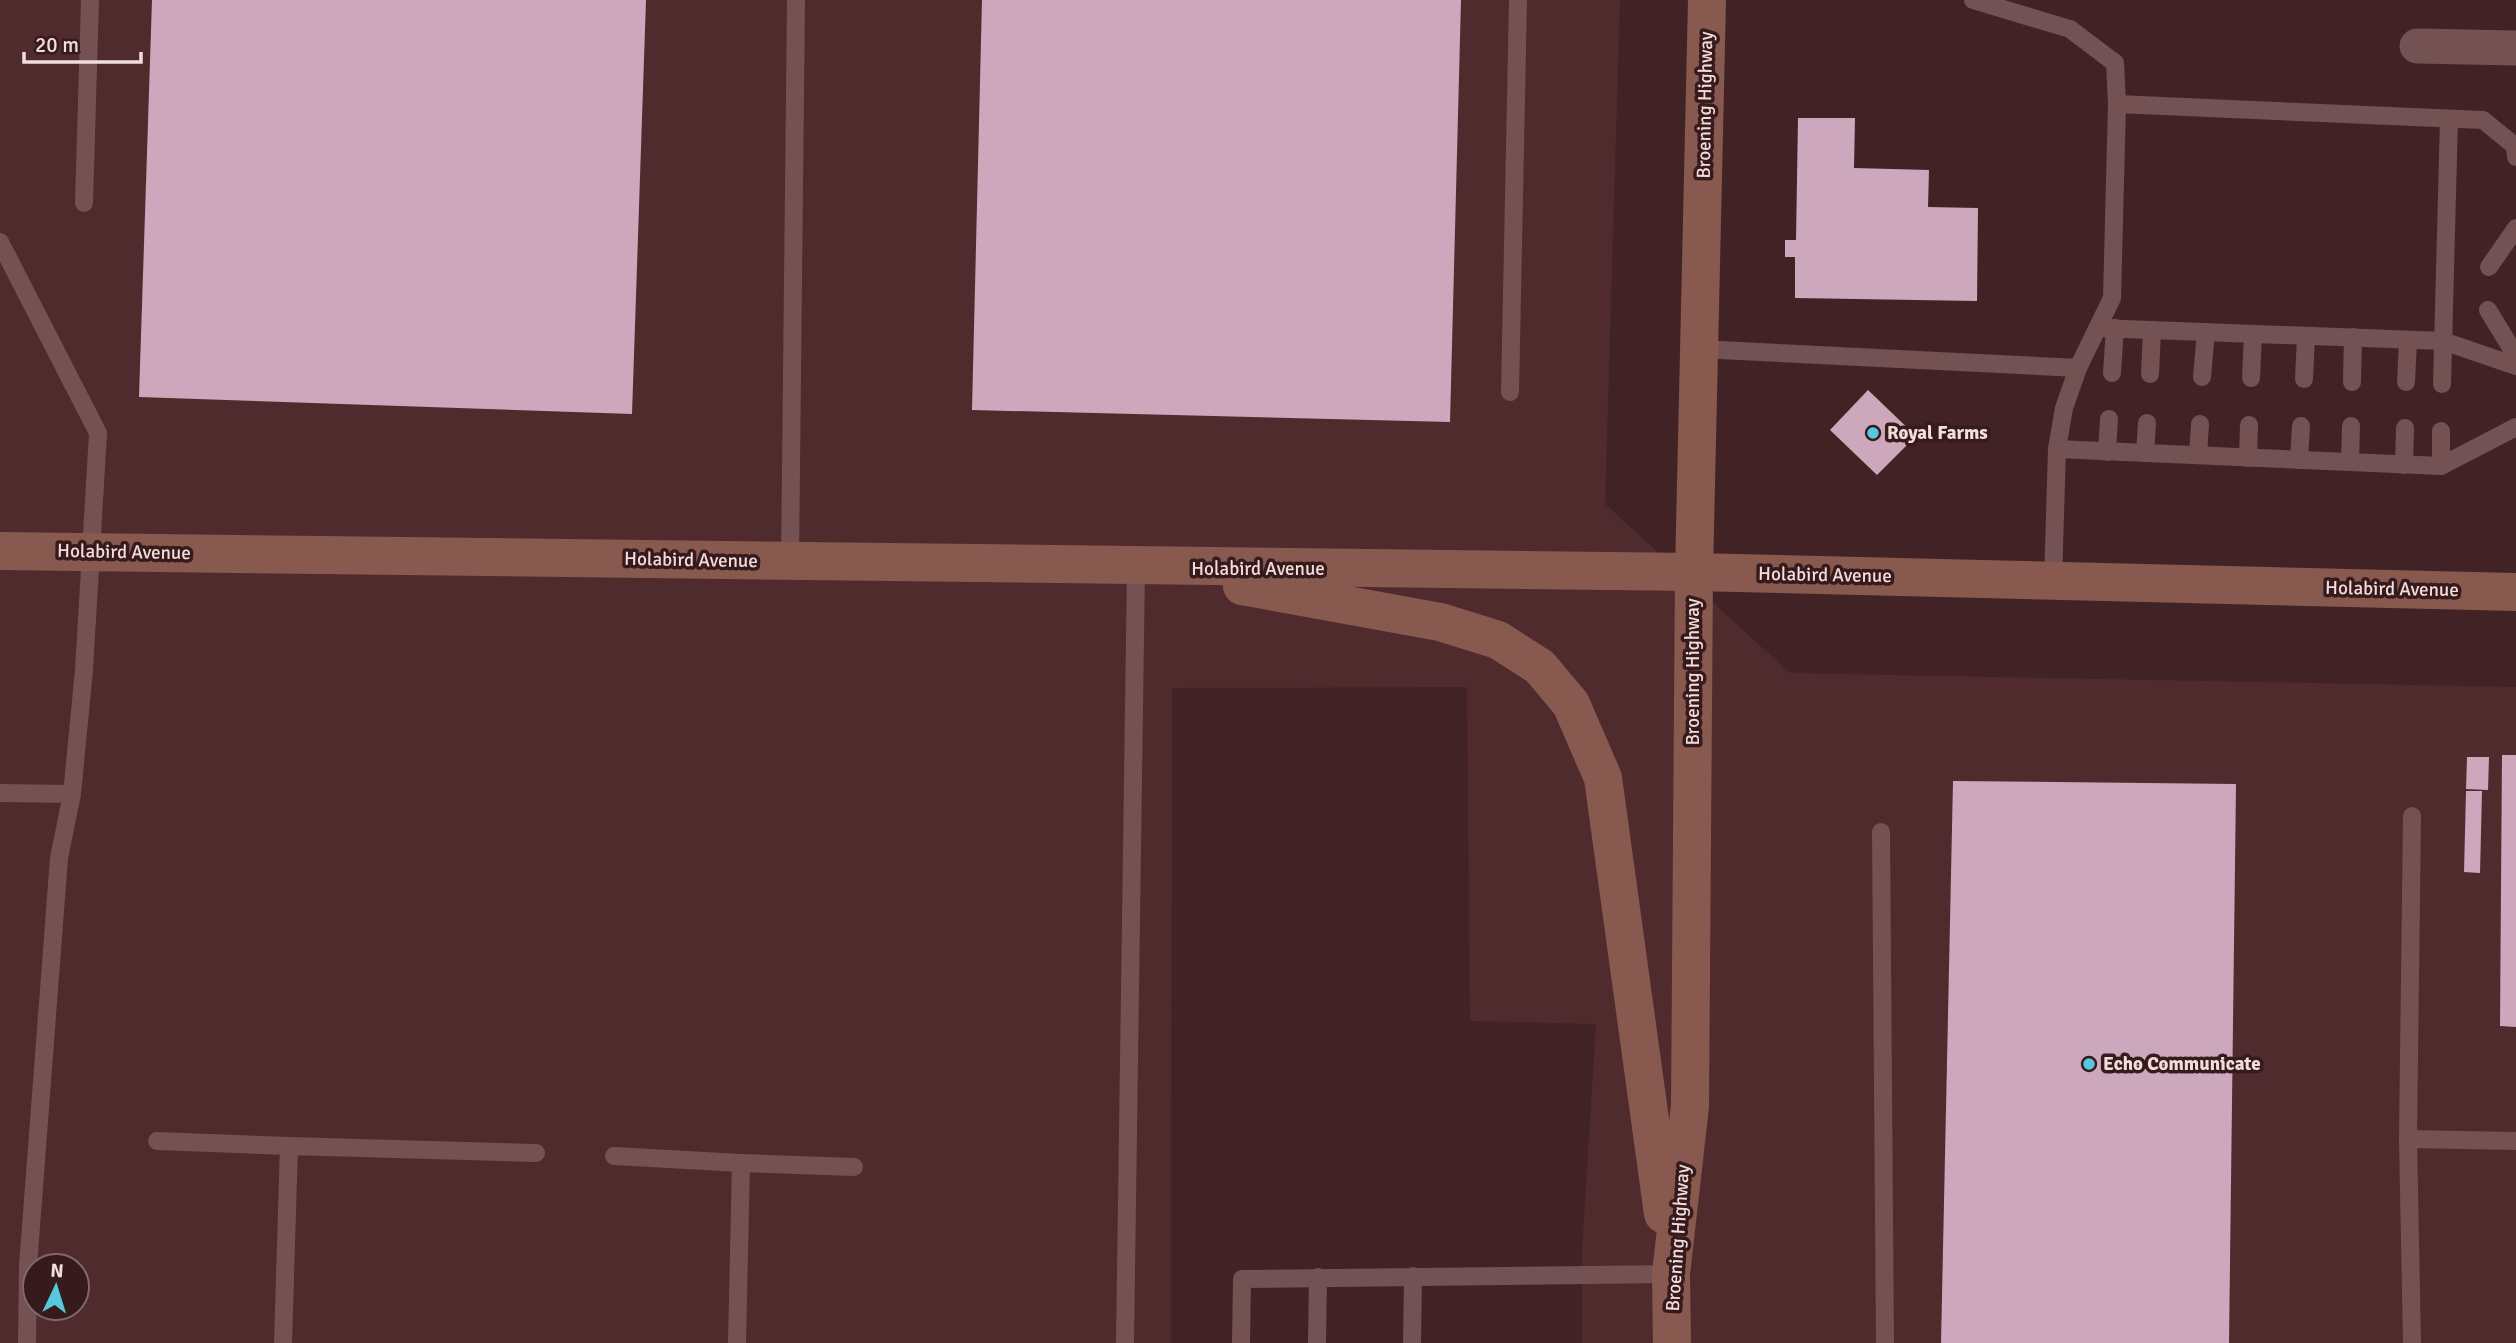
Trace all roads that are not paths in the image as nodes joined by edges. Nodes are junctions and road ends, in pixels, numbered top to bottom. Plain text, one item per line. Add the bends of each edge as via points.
1 (90, 0) edge
2 (796, 0) edge
3 (1518, 0) edge
4 (1707, 0) edge
5 (1973, 0) edge
6 (2417, 46) dead end
7 (2516, 48) edge
8 (2117, 104) junction
9 (2449, 119) junction
10 (2516, 157) edge
11 (84, 203) dead end
12 (2516, 228) edge
13 (0, 242) edge
14 (2489, 267) dead end
15 (2488, 310) dead end
16 (2106, 328) junction
17 (2152, 330) junction
18 (2206, 332) junction
19 (2253, 334) junction
20 (2306, 336) junction
21 (2353, 337) junction
22 (2408, 340) junction
23 (2443, 341) junction
24 (1699, 349) junction
25 (2516, 356) edge
26 (2516, 366) edge
27 (2078, 368) junction
28 (2112, 373) dead end
29 (2150, 374) dead end
30 (2202, 377) dead end
31 (2251, 378) dead end
32 (2304, 379) dead end
33 (2352, 382) dead end
34 (2406, 382) dead end
35 (2442, 384) dead end
36 (1510, 392) dead end
37 (2109, 419) dead end
38 (2147, 423) dead end
39 (2200, 424) dead end
40 (2249, 425) dead end
41 (2301, 426) dead end
42 (2351, 426) dead end
43 (2516, 427) edge
44 (2405, 428) dead end
45 (2441, 431) dead end
46 (2057, 449) junction
47 (2107, 452) junction
48 (2145, 453) junction
49 (2198, 455) junction
50 (2248, 457) junction
51 (2299, 460) junction
52 (2350, 462) junction
53 (2404, 464) junction
54 (2441, 466) junction
55 (0, 551) edge
56 (90, 552) junction
57 (790, 562) junction
58 (1136, 568) junction
59 (1694, 572) junction
60 (2053, 580) junction
61 (2516, 592) edge
62 (0, 793) edge
63 (72, 794) junction
64 (2412, 816) dead end
65 (1881, 832) dead end
66 (2409, 1139) junction
67 (157, 1141) dead end
68 (2516, 1141) edge
69 (289, 1146) junction
70 (536, 1153) dead end
71 (614, 1156) dead end
72 (741, 1163) junction
73 (854, 1167) dead end
74 (1671, 1273) junction
75 (1413, 1276) junction
76 (1318, 1277) junction
77 (27, 1343) edge
78 (283, 1343) edge
79 (737, 1343) edge
80 (1125, 1343) edge
81 (1241, 1343) edge
82 (1317, 1343) edge
83 (1412, 1343) edge
84 (1672, 1343) edge
85 (1885, 1343) edge
86 (2412, 1343) edge

1 - 11 lane
2 - 57 lane
3 - 36 lane
4 - 24 main road, Broening Highway
5 - 8 lane via 2070,29 2115,63
6 - 7 street
8 - 9 lane
8 - 16 lane via 2112,298
9 - 10 lane via 2483,120 2515,146
9 - 23 lane
12 - 14 lane
13 - 56 lane via 98,433
15 - 25 lane
16 - 17 lane
16 - 27 lane
16 - 28 lane
17 - 18 lane
17 - 29 lane
18 - 19 lane
18 - 30 lane
19 - 20 lane
19 - 31 lane
20 - 21 lane
20 - 32 lane
21 - 22 lane
21 - 33 lane
22 - 23 lane
22 - 34 lane
23 - 26 lane
23 - 35 lane
24 - 27 lane
24 - 59 main road, Broening Highway
27 - 46 lane via 2064,408
37 - 47 lane
38 - 48 lane
39 - 49 lane
40 - 50 lane
41 - 51 lane
42 - 52 lane
43 - 54 lane
44 - 53 lane
45 - 54 lane
46 - 47 lane
46 - 60 lane
47 - 48 lane
48 - 49 lane
49 - 50 lane
50 - 51 lane
51 - 52 lane
52 - 53 lane
53 - 54 lane
55 - 56 main road, Holabird Avenue
56 - 57 main road, Holabird Avenue
56 - 63 lane
57 - 58 main road, Holabird Avenue
58 - 59 main road, Holabird Avenue
58 - 74 main road via 1440,622 1498,640 1540,667 1571,704 1603,778
58 - 80 lane
59 - 60 main road, Holabird Avenue
59 - 74 main road, Broening Highway via 1690,1106
60 - 61 main road, Holabird Avenue
62 - 63 lane
63 - 77 lane via 59,858 28,1266
64 - 66 lane
65 - 85 lane
66 - 68 lane
66 - 86 lane
67 - 69 lane
69 - 70 lane
69 - 78 lane
71 - 72 lane
72 - 73 lane
72 - 79 lane
74 - 75 lane
74 - 84 main road, Broening Highway
75 - 76 lane
75 - 83 lane
76 - 81 lane via 1242,1279
76 - 82 lane

